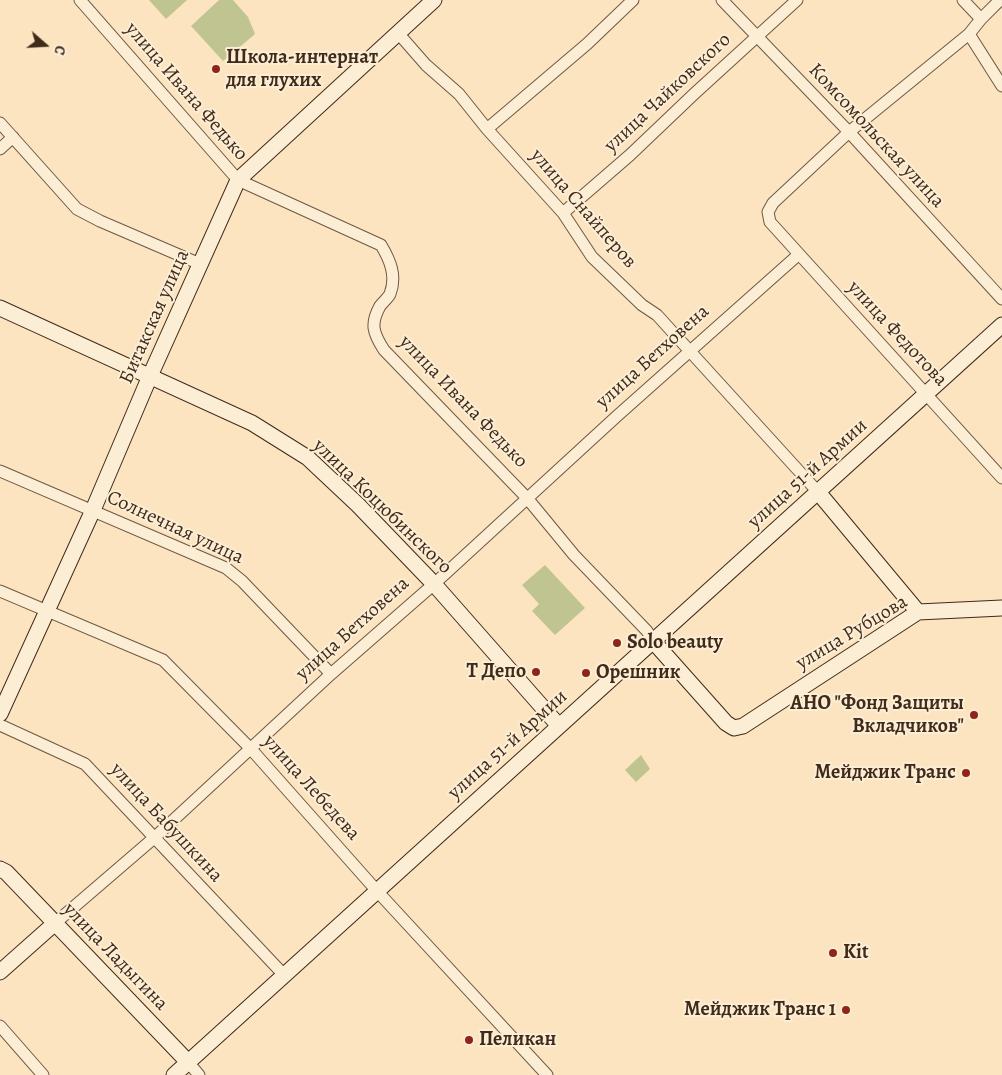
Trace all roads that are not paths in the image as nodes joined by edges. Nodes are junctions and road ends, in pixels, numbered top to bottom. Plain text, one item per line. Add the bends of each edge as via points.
1 (80, 0) edge
2 (434, 0) edge
3 (633, 0) edge
4 (722, 0) edge
5 (797, 0) edge
6 (963, 0) edge
7 (1000, 0) edge
8 (981, 19) junction
9 (398, 33) junction
10 (969, 34) junction
11 (756, 37) junction
12 (1002, 86) edge
13 (0, 123) edge
14 (487, 129) junction
15 (849, 132) junction
16 (13, 137) junction
17 (0, 149) edge
18 (238, 180) junction
19 (563, 213) junction
20 (798, 255) junction
21 (200, 264) junction
22 (1002, 299) edge
23 (0, 308) edge
24 (1002, 325) edge
25 (689, 352) junction
26 (150, 376) junction
27 (926, 393) junction
28 (0, 471) edge
29 (1002, 478) edge
30 (818, 492) junction
31 (527, 498) junction
32 (93, 510) junction
33 (434, 584) junction
34 (0, 591) edge
35 (1002, 608) edge
36 (47, 611) junction
37 (918, 612) junction
38 (653, 641) junction
39 (331, 674) junction
40 (0, 714) edge
41 (0, 725) edge
42 (559, 726) junction
43 (734, 728) joint
44 (251, 749) junction
45 (154, 838) junction
46 (0, 869) edge
47 (377, 891) junction
48 (54, 924) junction
49 (0, 972) edge
50 (284, 975) junction
51 (0, 1026) edge
52 (188, 1062) junction
53 (43, 1075) edge
54 (174, 1075) edge
55 (199, 1075) edge
56 (547, 1075) edge

1 - 18 street, улица Ивана Федько
2 - 9 main road, Битакская улица
3 - 14 street via 587,44
4 - 11 street, Комсомольская улица
5 - 11 street, улица Чайковского
6 - 8 street
7 - 8 street
8 - 10 street
9 - 14 street, улица Снайперов via 426,65 459,94
9 - 18 main road, Битакская улица
10 - 12 street
10 - 15 street
11 - 15 street, Комсомольская улица
11 - 19 street, улица Чайковского
13 - 16 street
14 - 19 street, улица Снайперов
15 - 20 street, улица Федотова via 773,203 768,212 770,222
15 - 22 street, Комсомольская улица
16 - 17 street
16 - 21 street via 77,209
18 - 21 main road, Битакская улица
18 - 31 street, улица Ивана Федько via 381,245 393,277 390,294 373,322 375,336 384,350
19 - 25 street, улица Снайперов via 592,257 642,305 657,315
20 - 25 street, улица Бетховена
20 - 27 street, улица Федотова
21 - 26 main road, Битакская улица
23 - 26 main road, улица Коцюбинского
24 - 27 main road, улица 51-й Армии
25 - 30 street, улица Снайперов
25 - 31 street, улица Бетховена
26 - 32 main road, Битакская улица
26 - 33 main road, улица Коцюбинского via 252,423 308,458
27 - 29 street, улица Федотова
27 - 30 main road, улица 51-й Армии
28 - 32 street, Солнечная улица
30 - 37 main road, улица Снайперов
30 - 38 main road, улица 51-й Армии
31 - 33 street, улица Бетховена
31 - 38 street, улица Ивана Федько
32 - 36 main road, Битакская улица
32 - 39 street, Солнечная улица via 226,568
33 - 39 street, улица Бетховена
33 - 42 main road, улица Коцюбинского
34 - 36 street, улица Лебедева
35 - 37 main road, улица Рубцова
36 - 40 main road, Битакская улица
36 - 44 street, улица Лебедева via 163,660
37 - 43 main road, улица Рубцова via 743,726
38 - 42 main road, улица 51-й Армии
38 - 43 main road, улица Ивана Федько
39 - 44 street, улица Бетховена
41 - 45 street, улица Бабушкина via 85,764
42 - 47 main road, улица 51-й Армии
44 - 45 street, улица Бетховена
44 - 47 street, улица Лебедева
45 - 48 street, улица Бетховена
45 - 50 street, улица Бабушкина
46 - 48 main road, улица Ладыгина
47 - 50 main road, улица 51-й Армии
47 - 56 street, улица Лебедева
48 - 49 main road, улица Бетховена
48 - 52 main road, улица Ладыгина
50 - 52 main road, улица 51-й Армии
51 - 53 street
52 - 54 main road, улица 51-й Армии
52 - 55 street, улица Ладыгина

